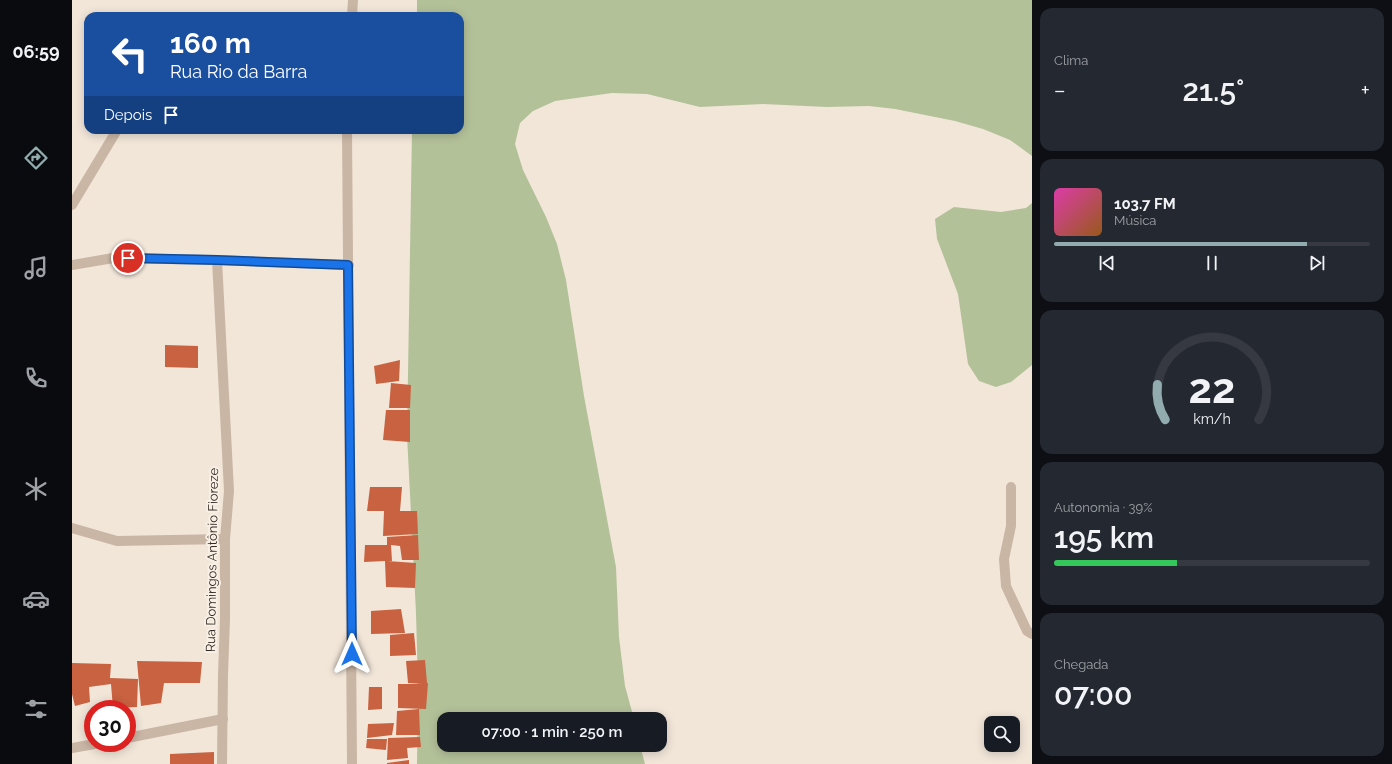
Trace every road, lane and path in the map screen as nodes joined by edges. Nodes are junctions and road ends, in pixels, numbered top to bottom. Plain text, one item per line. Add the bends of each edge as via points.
1 (353, 0) edge
2 (352, 12) edge
3 (115, 134) edge
4 (347, 134) edge
5 (72, 205) edge
6 (217, 260) junction
7 (72, 264) edge
8 (348, 265) junction
9 (1011, 488) dead end
10 (72, 528) edge
11 (225, 539) junction
12 (1032, 634) edge
13 (223, 719) junction
14 (136, 736) edge
15 (84, 746) edge
16 (72, 748) edge
17 (222, 764) edge
18 (352, 764) edge

1 - 2 street
3 - 5 street
4 - 8 street
6 - 7 street via 113,258
6 - 8 street
6 - 11 street, Rua Domingos Antônio Fioreze via 229,491
8 - 18 street
9 - 12 street via 1011,526 1004,559 1006,586 1028,631
10 - 11 street via 117,542
11 - 13 street, Rua Domingos Antônio Fioreze
13 - 14 street
13 - 17 street, Rua Domingos Antônio Fioreze
15 - 16 street

